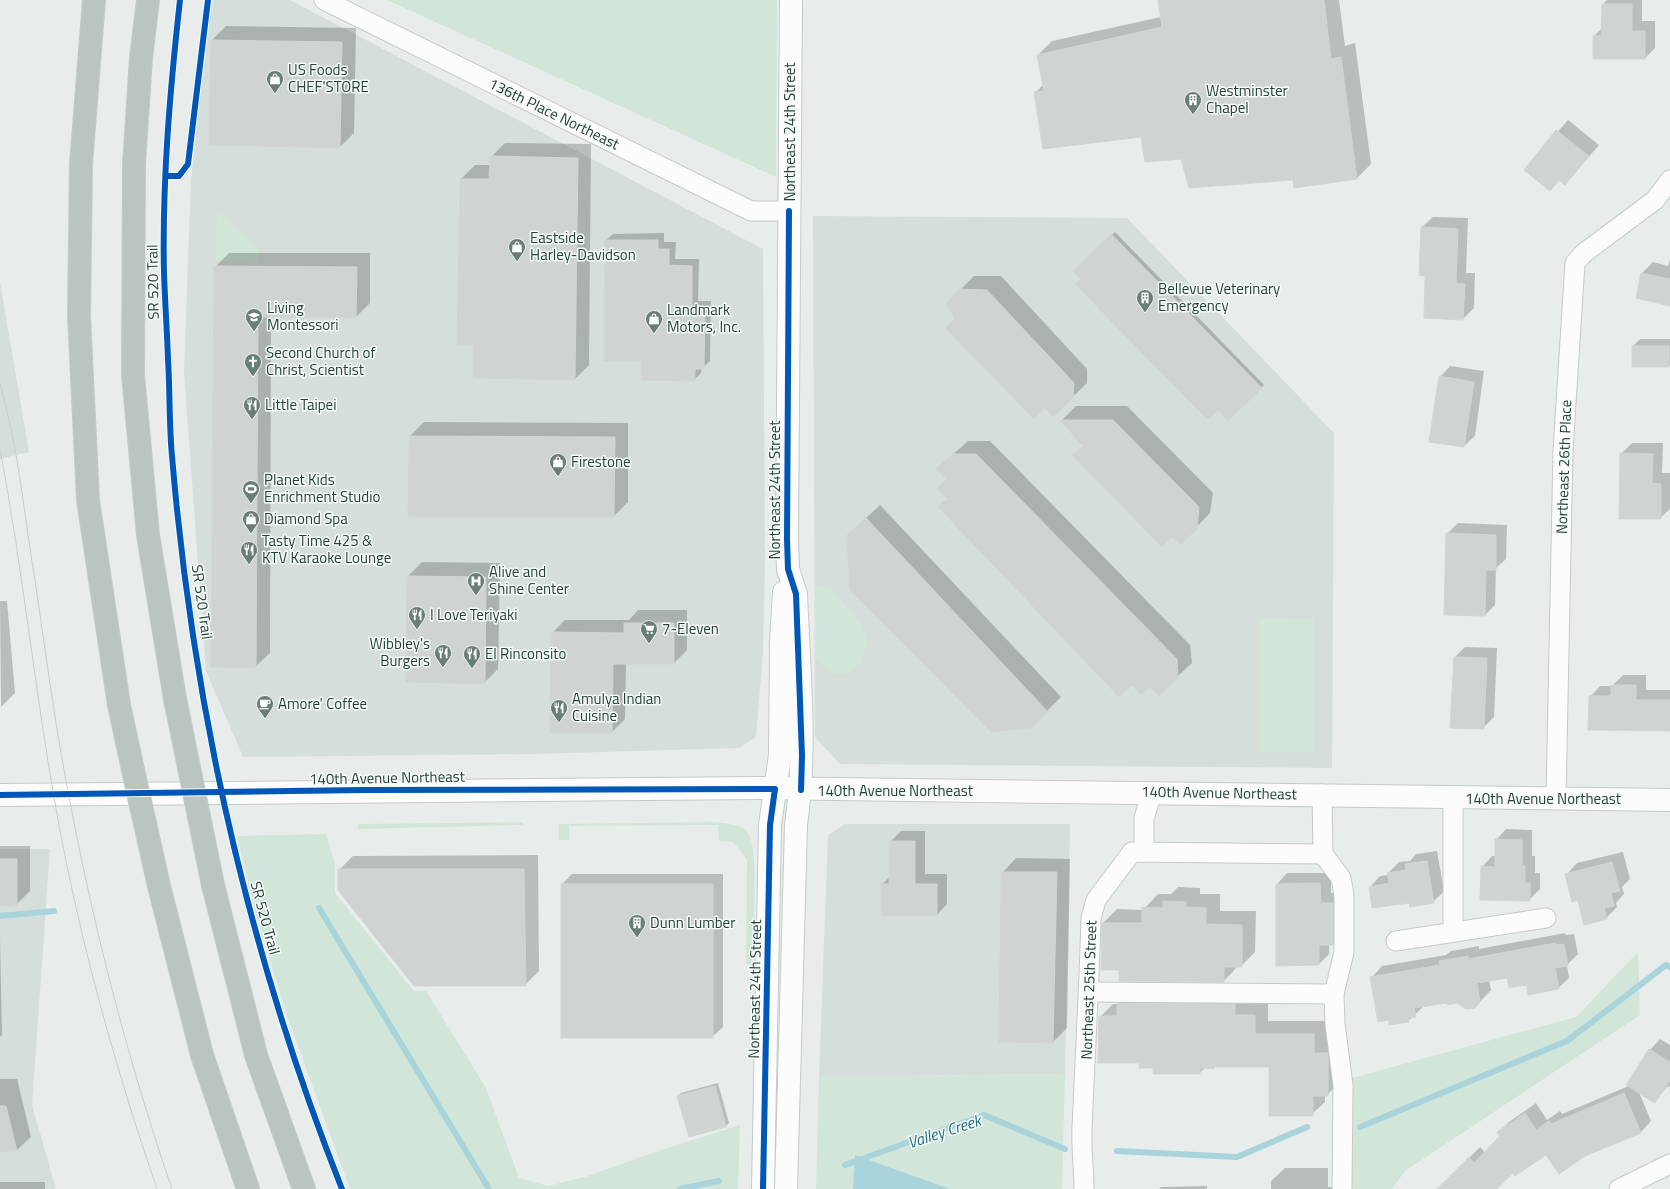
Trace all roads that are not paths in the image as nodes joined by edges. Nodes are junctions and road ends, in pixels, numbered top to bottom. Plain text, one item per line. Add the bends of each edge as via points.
1 (94, 0) edge
2 (148, 0) edge
3 (324, 0) edge
4 (790, 0) edge
5 (1670, 180) edge
6 (789, 211) junction
7 (788, 569) junction
8 (775, 789) junction
9 (801, 790) junction
10 (1152, 793) junction
11 (1322, 794) junction
12 (0, 795) edge
13 (1453, 798) junction
14 (1556, 799) junction
15 (1670, 800) edge
16 (1144, 852) junction
17 (1323, 854) junction
18 (1546, 918) dead end
19 (1453, 931) junction
20 (1396, 941) dead end
21 (1089, 992) junction
22 (1334, 994) junction
23 (1670, 1164) edge
24 (248, 1189) edge
25 (304, 1189) edge
26 (764, 1189) edge
27 (786, 1189) edge
28 (1084, 1189) edge
29 (1342, 1189) edge
30 (1619, 1189) edge

1 - 24 highway, bridge via 81,164 79,315 88,500 119,705 159,886 202,1055
2 - 25 highway, bridge via 141,58 134,164 133,375 148,535 175,699 213,885 256,1055
3 - 6 street, 136th Place Northeast via 751,211
4 - 6 street, Northeast 24th Street
5 - 14 street, Northeast 26th Place via 1655,200 1584,253 1575,263 1563,450
6 - 7 street, Northeast 24th Street
7 - 8 street, Northeast 24th Street via 781,640 780,755
7 - 9 street, Northeast 24th Street via 796,594
8 - 9 street, 140th Avenue Northeast
8 - 12 street, 140th Avenue Northeast via 362,790
8 - 26 street, Northeast 24th Street via 770,826
9 - 10 street, 140th Avenue Northeast
9 - 27 street, Northeast 24th Street via 796,832
10 - 11 street, 140th Avenue Northeast
10 - 16 street via 1144,818
11 - 13 street, 140th Avenue Northeast
11 - 17 street
13 - 14 street, 140th Avenue Northeast
13 - 19 street
14 - 15 street, 140th Avenue Northeast
16 - 17 street
16 - 21 street, Northeast 25th Street via 1132,852 1096,900 1090,918
17 - 22 street via 1341,878 1344,895 1344,952
18 - 19 street
19 - 20 street
21 - 22 street
21 - 28 street, Northeast 25th Street via 1082,1135
22 - 29 street via 1343,1085
23 - 30 street

